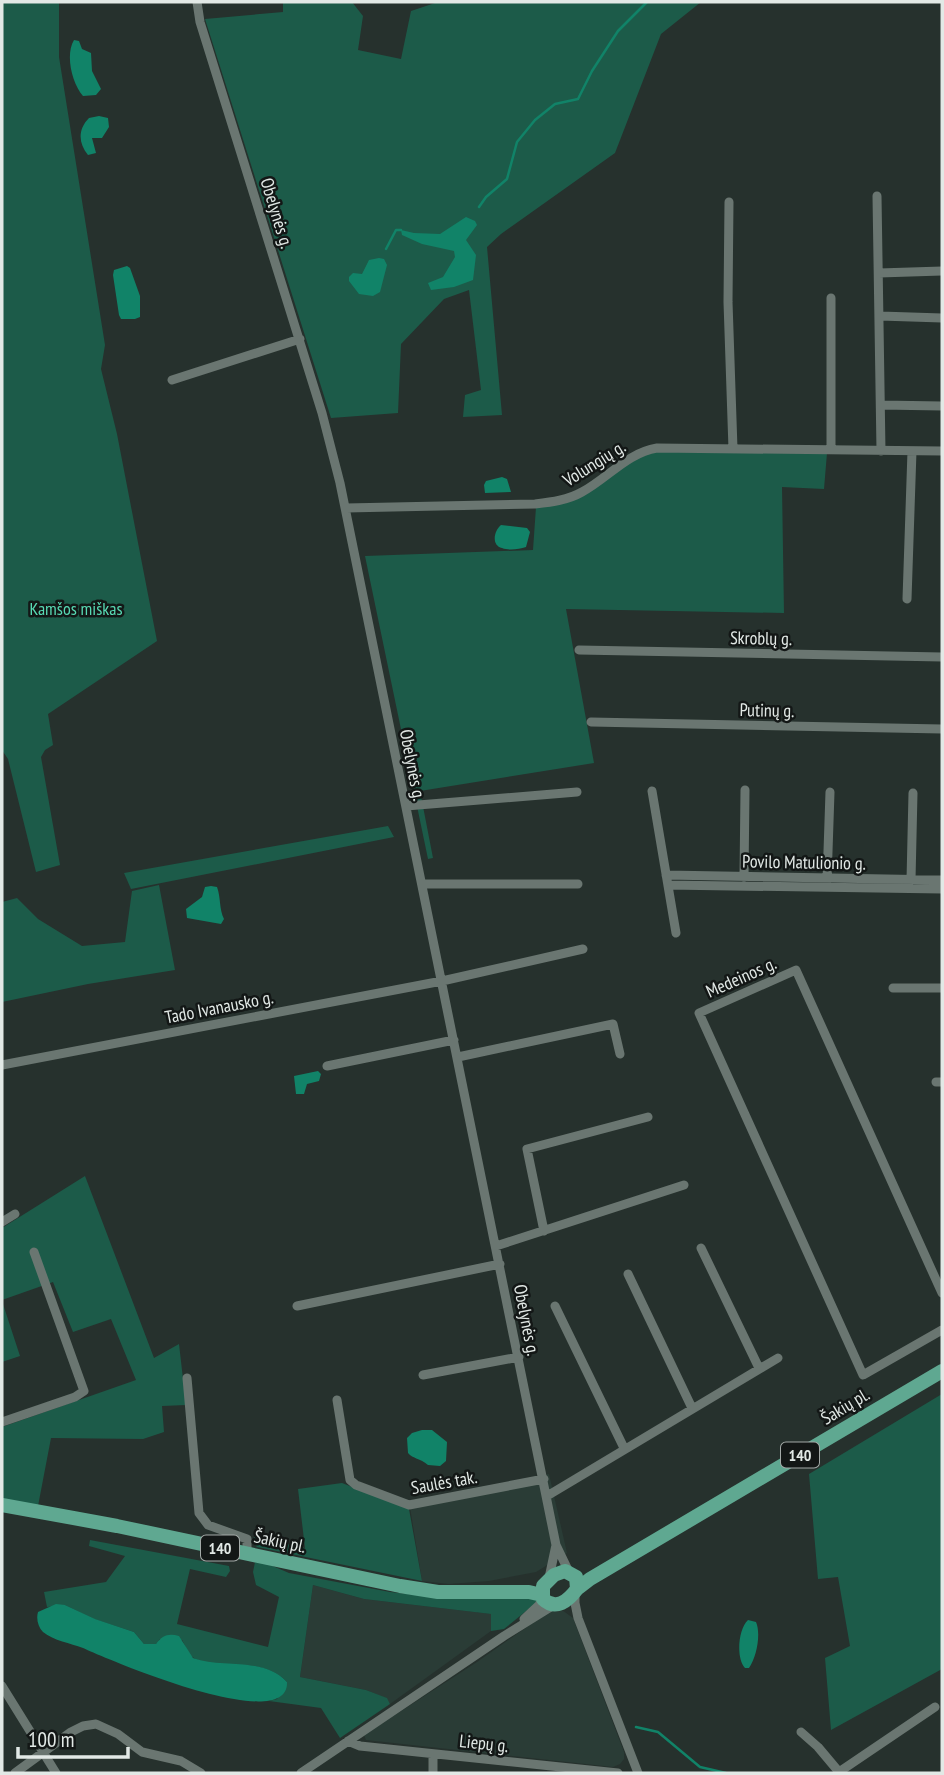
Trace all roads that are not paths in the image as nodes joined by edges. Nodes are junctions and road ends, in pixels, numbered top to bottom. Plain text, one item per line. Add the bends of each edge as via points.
1 (197, 2) edge
2 (877, 196) dead end
3 (729, 202) dead end
4 (942, 271) edge
5 (879, 273) junction
6 (831, 298) dead end
7 (880, 316) junction
8 (942, 318) edge
9 (300, 339) junction
10 (172, 380) dead end
11 (881, 405) junction
12 (942, 406) edge
13 (733, 449) junction
14 (831, 449) junction
15 (881, 450) junction
16 (912, 451) junction
17 (942, 451) edge
18 (346, 508) junction
19 (907, 599) dead end
20 (579, 650) dead end
21 (942, 657) edge
22 (591, 722) dead end
23 (942, 729) edge
24 (745, 790) dead end
25 (652, 791) dead end
26 (577, 792) dead end
27 (830, 792) dead end
28 (913, 793) dead end
29 (406, 806) junction
30 (744, 877) junction
31 (667, 880) junction
32 (911, 880) junction
33 (942, 880) edge
34 (826, 883) junction
35 (422, 884) junction
36 (578, 884) dead end
37 (942, 890) edge
38 (676, 933) dead end
39 (583, 949) dead end
40 (442, 981) junction
41 (893, 988) dead end
42 (942, 989) edge
43 (454, 1040) junction
44 (620, 1054) dead end
45 (458, 1057) junction
46 (2, 1065) edge
47 (327, 1066) dead end
48 (648, 1117) dead end
49 (684, 1185) dead end
50 (15, 1214) dead end
51 (2, 1222) edge
52 (544, 1231) junction
53 (496, 1247) junction
54 (701, 1248) dead end
55 (34, 1252) dead end
56 (500, 1264) junction
57 (628, 1274) dead end
58 (942, 1293) edge
59 (297, 1306) dead end
60 (555, 1306) dead end
61 (942, 1330) edge
62 (519, 1357) junction
63 (778, 1358) dead end
64 (759, 1368) junction
65 (942, 1371) edge
66 (423, 1375) dead end
67 (187, 1378) dead end
68 (337, 1400) dead end
69 (692, 1408) junction
70 (2, 1422) edge
71 (624, 1448) junction
72 (544, 1479) junction
73 (547, 1496) junction
74 (2, 1506) edge
75 (660, 1538) junction
76 (556, 1545) junction
77 (247, 1553) junction
78 (571, 1573) junction
79 (576, 1591) junction
80 (548, 1594) junction
81 (578, 1618) junction
82 (2, 1686) edge
83 (935, 1707) dead end
84 (801, 1732) dead end
85 (348, 1741) junction
86 (43, 1752) junction
87 (433, 1754) junction
88 (567, 1770) edge
89 (839, 1772) edge
90 (15, 1773) edge
91 (56, 1773) edge
92 (201, 1773) edge
93 (301, 1773) edge
94 (433, 1773) edge
95 (618, 1773) edge
96 (638, 1773) edge

1 - 9 street, Obelynės g.
2 - 5 street
3 - 13 street
4 - 5 street
5 - 7 street
6 - 14 street
7 - 8 street
7 - 11 street
9 - 10 street
9 - 18 street, Obelynės g.
11 - 12 street
11 - 15 street
13 - 14 street, Volungių g.
13 - 18 street, Volungių g. via 647,450 584,491 550,502
14 - 15 street, Volungių g.
15 - 16 street, Volungių g.
16 - 17 street, Volungių g.
16 - 19 street
18 - 29 street, Obelynės g.
20 - 21 street, Skroblų g.
22 - 23 street, Putinų g.
24 - 30 street
25 - 31 street
26 - 29 street
27 - 34 street
28 - 32 street
29 - 35 street, Obelynės g.
30 - 31 street, Povilo Matulionio g.
30 - 34 street, Povilo Matulionio g.
31 - 34 street, Povilo Matulionio g.
31 - 38 street
32 - 33 street, Povilo Matulionio g.
32 - 34 street, Povilo Matulionio g.
34 - 37 street, Povilo Matulionio g.
35 - 36 street
35 - 40 street, Obelynės g.
39 - 40 street, Tado Ivanausko g.
40 - 43 street, Obelynės g.
40 - 46 street, Tado Ivanausko g.
41 - 42 street
43 - 45 street, Obelynės g.
43 - 47 street
44 - 45 street via 613,1024
45 - 53 street, Obelynės g.
48 - 52 street via 527,1149
49 - 52 street
50 - 51 street
52 - 53 street
53 - 56 street, Obelynės g.
54 - 64 street
55 - 70 street via 84,1391
56 - 59 street
56 - 62 street, Obelynės g.
57 - 69 street
58 - 61 street, Medeinos g. via 796,970 699,1013 863,1375
60 - 71 street
62 - 66 street
62 - 72 street, Obelynės g.
63 - 64 street
64 - 69 street
65 - 75 main road, Šakių pl. / 140
67 - 77 street via 199,1513 208,1525 247,1539
68 - 72 street, Saulės tak. via 350,1480 406,1505
69 - 71 street
71 - 73 street
72 - 73 street, Obelynės g.
73 - 76 street, Obelynės g.
74 - 77 main road, Šakių pl. / 140
75 - 78 main road, Šakių pl. / 140 via 587,1571
75 - 79 main road, Šakių pl. / 140
76 - 78 street, Obelynės g.
76 - 80 street, Obelynės g.
77 - 80 main road, Šakių pl. / 140 via 438,1592
78 - 79 main road via 578,1580
78 - 80 main road, 140 via 561,1572
79 - 80 main road, 140
79 - 81 street
80 - 81 street
80 - 85 street via 504,1636
81 - 96 street
82 - 86 street
83 - 89 street
84 - 89 street
85 - 87 street, Liepų g.
85 - 93 street
86 - 90 street
86 - 91 street
86 - 92 street via 71,1732 96,1724 142,1752 181,1761
87 - 88 street, Liepų g.
87 - 94 street
88 - 95 street, Liepų g.

